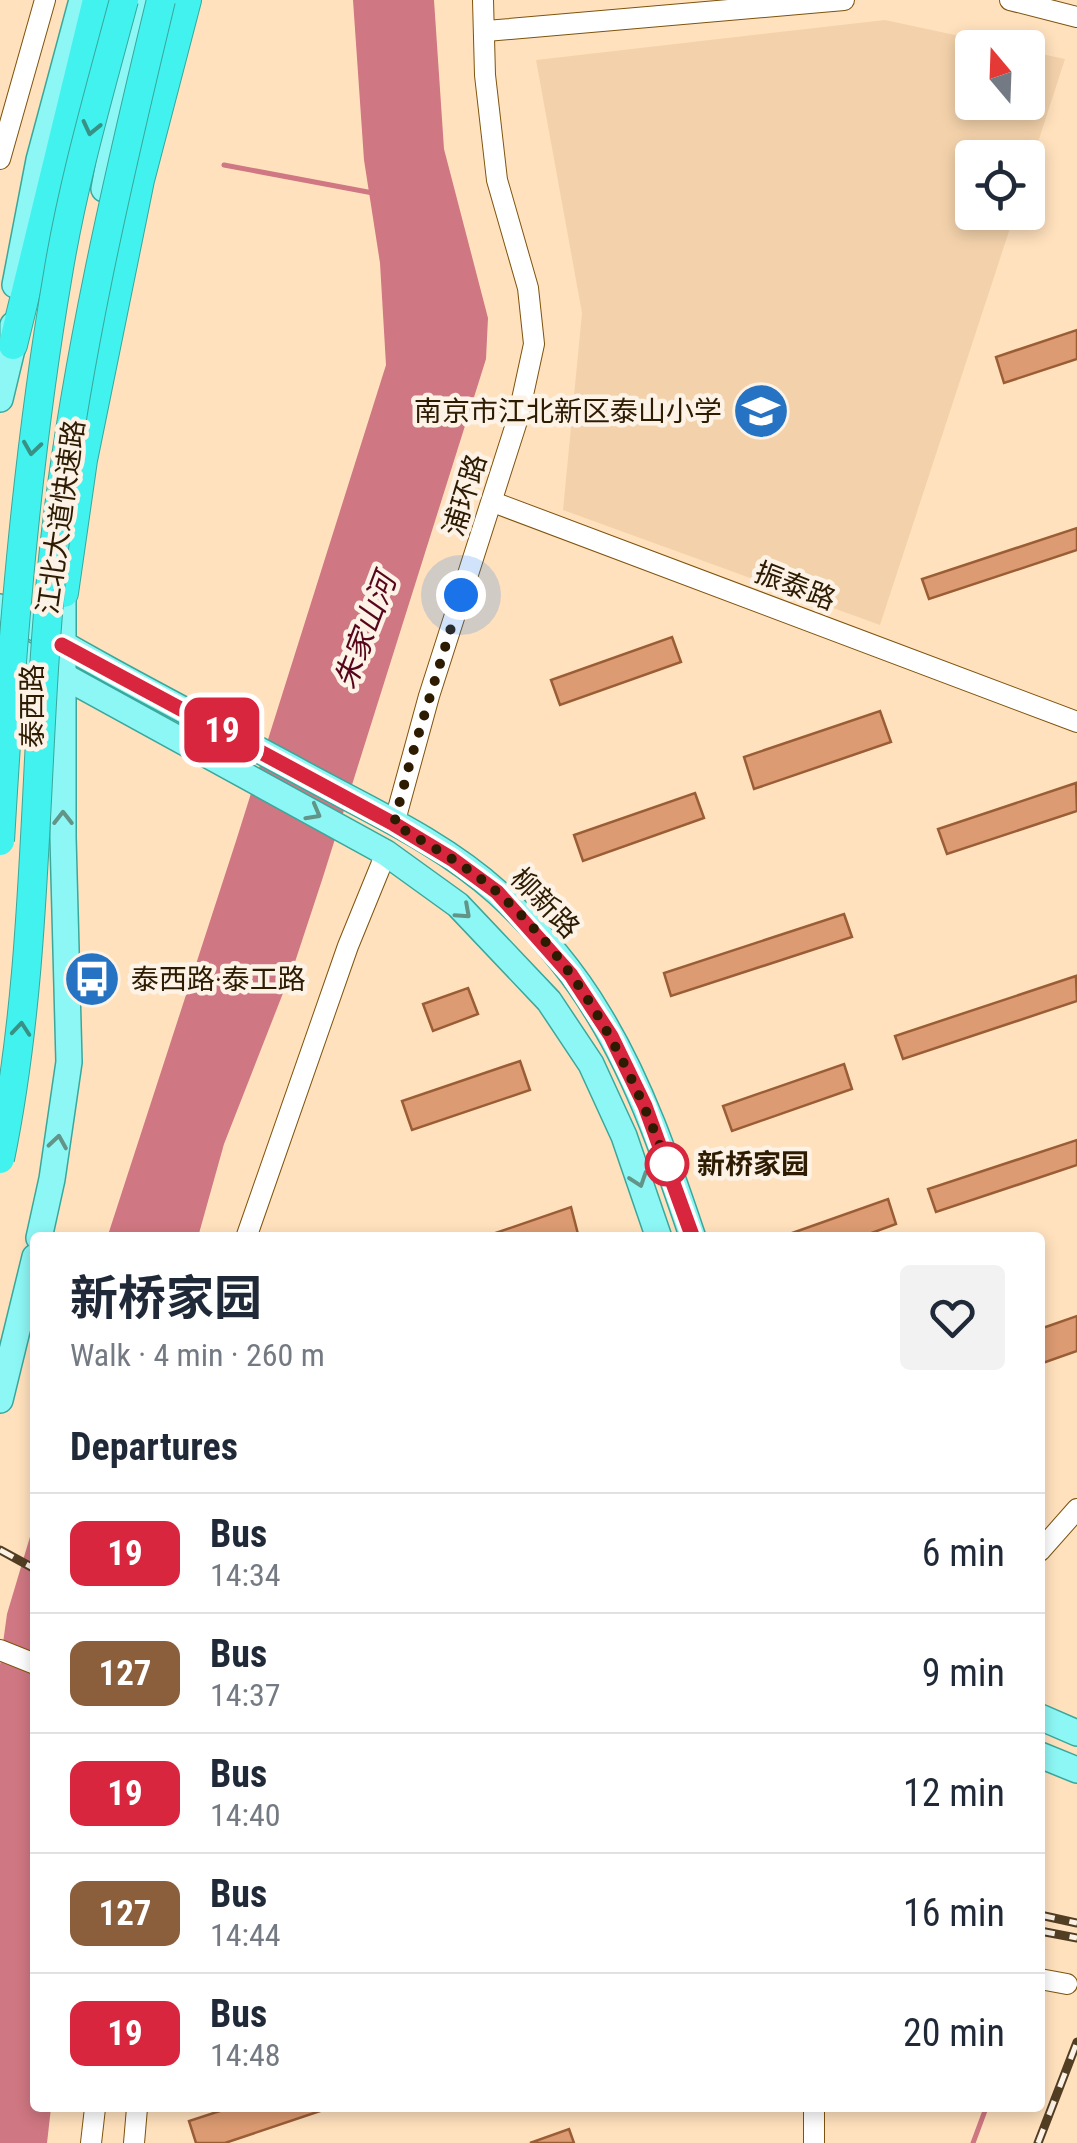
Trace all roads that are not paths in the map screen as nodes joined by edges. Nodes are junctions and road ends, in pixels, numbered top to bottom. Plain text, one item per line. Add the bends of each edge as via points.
1 (45, 0) edge
2 (82, 0) edge
3 (97, 0) edge
4 (124, 0) edge
5 (145, 0) edge
6 (161, 0) edge
7 (188, 0) edge
8 (482, 0) edge
9 (844, 0) edge
10 (1010, 0) edge
11 (1077, 17) edge
12 (486, 31) junction
13 (0, 159) edge
14 (13, 344) junction
15 (0, 398) edge
16 (493, 502) junction
17 (64, 593) junction
18 (0, 607) edge
19 (0, 641) edge
20 (62, 645) junction
21 (61, 678) junction
22 (1077, 722) edge
23 (394, 824) junction
24 (0, 841) edge
25 (386, 853) junction
26 (0, 1160) edge
27 (40, 1232) edge
28 (248, 1232) edge
29 (657, 1232) edge
30 (691, 1232) edge
31 (30, 1277) edge
32 (0, 1400) edge
33 (1077, 1509) edge
34 (1045, 1544) edge
35 (0, 1650) edge
36 (30, 1662) edge
37 (1045, 1719) edge
38 (1077, 1733) edge
39 (1045, 1756) edge
40 (1077, 1770) edge
41 (1045, 1979) edge
42 (1067, 1984) dead end
43 (94, 2112) edge
44 (137, 2112) edge
45 (814, 2112) edge
46 (90, 2143) edge
47 (134, 2143) edge
48 (814, 2143) edge

1 - 13 street
2 - 14 main road via 39,160 13,294
3 - 14 highway
4 -> 24 highway, 江北大道快速路, bridge via 58,270 30,462
5 - 17 main road, 泰西路 via 66,394
26 -> 6 highway, 江北大道快速路, bridge via 20,1049 54,546 85,352
7 - 17 highway via 140,180 83,460
8 - 12 street, 浦环路
9 - 12 street
10 - 11 street
12 - 16 street, 浦环路 via 497,180 528,288 534,344
14 - 15 main road
16 - 22 street, 振泰路
16 - 23 street, 浦环路
17 - 20 main road, 泰西路
18 - 20 main road, 柳新路
19 - 21 main road
20 - 21 main road, 泰西路
20 - 23 main road, 柳新路
21 -> 25 main road
27 -> 21 main road, 泰西路 via 70,1062
23 - 30 main road, 柳新路 via 497,892 571,975 631,1074
25 - 28 street
25 -> 29 main road via 458,905 549,1001 608,1096
31 - 32 main road
33 - 34 street
35 - 36 street
37 - 38 main road
39 - 40 main road
41 - 42 street
43 - 46 street
44 - 47 street
45 - 48 street

